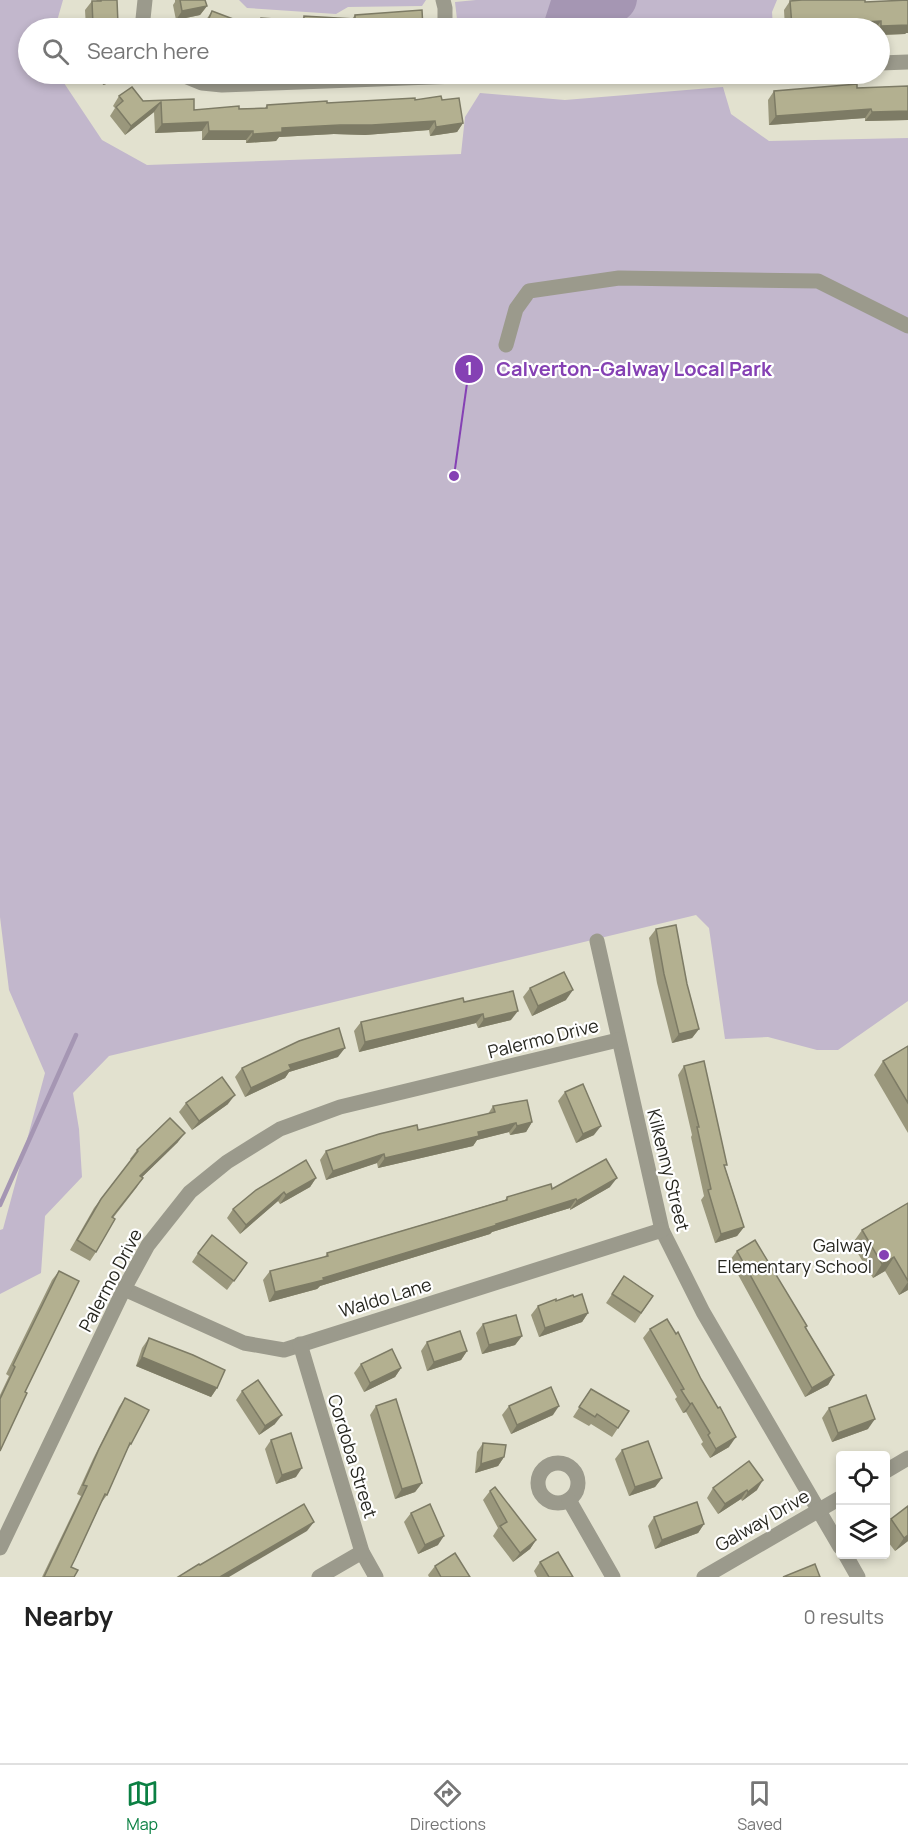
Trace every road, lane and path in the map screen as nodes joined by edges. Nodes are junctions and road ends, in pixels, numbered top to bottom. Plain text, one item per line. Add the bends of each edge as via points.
1 (145, 0) edge
2 (443, 0) edge
3 (143, 18) edge
4 (445, 18) edge
5 (908, 62) edge
6 (890, 63) edge
7 (212, 84) edge
8 (242, 84) edge
9 (908, 326) edge
10 (506, 345) dead end
11 (597, 941) dead end
12 (618, 1040) junction
13 (662, 1230) junction
14 (124, 1289) junction
15 (300, 1344) junction
16 (908, 1458) edge
17 (890, 1468) edge
18 (836, 1499) edge
19 (569, 1500) dead end
20 (819, 1510) junction
21 (836, 1540) edge
22 (0, 1548) edge
23 (362, 1552) junction
24 (848, 1559) edge
25 (319, 1577) edge
26 (376, 1577) edge
27 (613, 1577) edge
28 (704, 1577) edge
29 (858, 1577) edge

1 - 3 street
2 - 4 street
5 - 6 street
7 - 8 street
9 - 10 street via 818,281 619,278 529,291 516,309
11 - 12 street, Kilkenny Street
12 - 13 street, Kilkenny Street
12 - 14 street, Palermo Drive via 340,1107 280,1129 227,1162 190,1192 148,1245
13 - 15 street, Waldo Lane
13 - 20 street, Kilkenny Street via 703,1312
14 - 15 street, Waldo Lane via 244,1343 284,1350
14 - 22 street, Palermo Drive
15 - 23 street, Cordoba Street
16 - 17 street
18 - 20 street, Galway Drive
19 - 27 street
20 - 21 street, Kilkenny Street
20 - 28 street, Galway Drive
23 - 25 street
23 - 26 street, Cordoba Street
24 - 29 street

